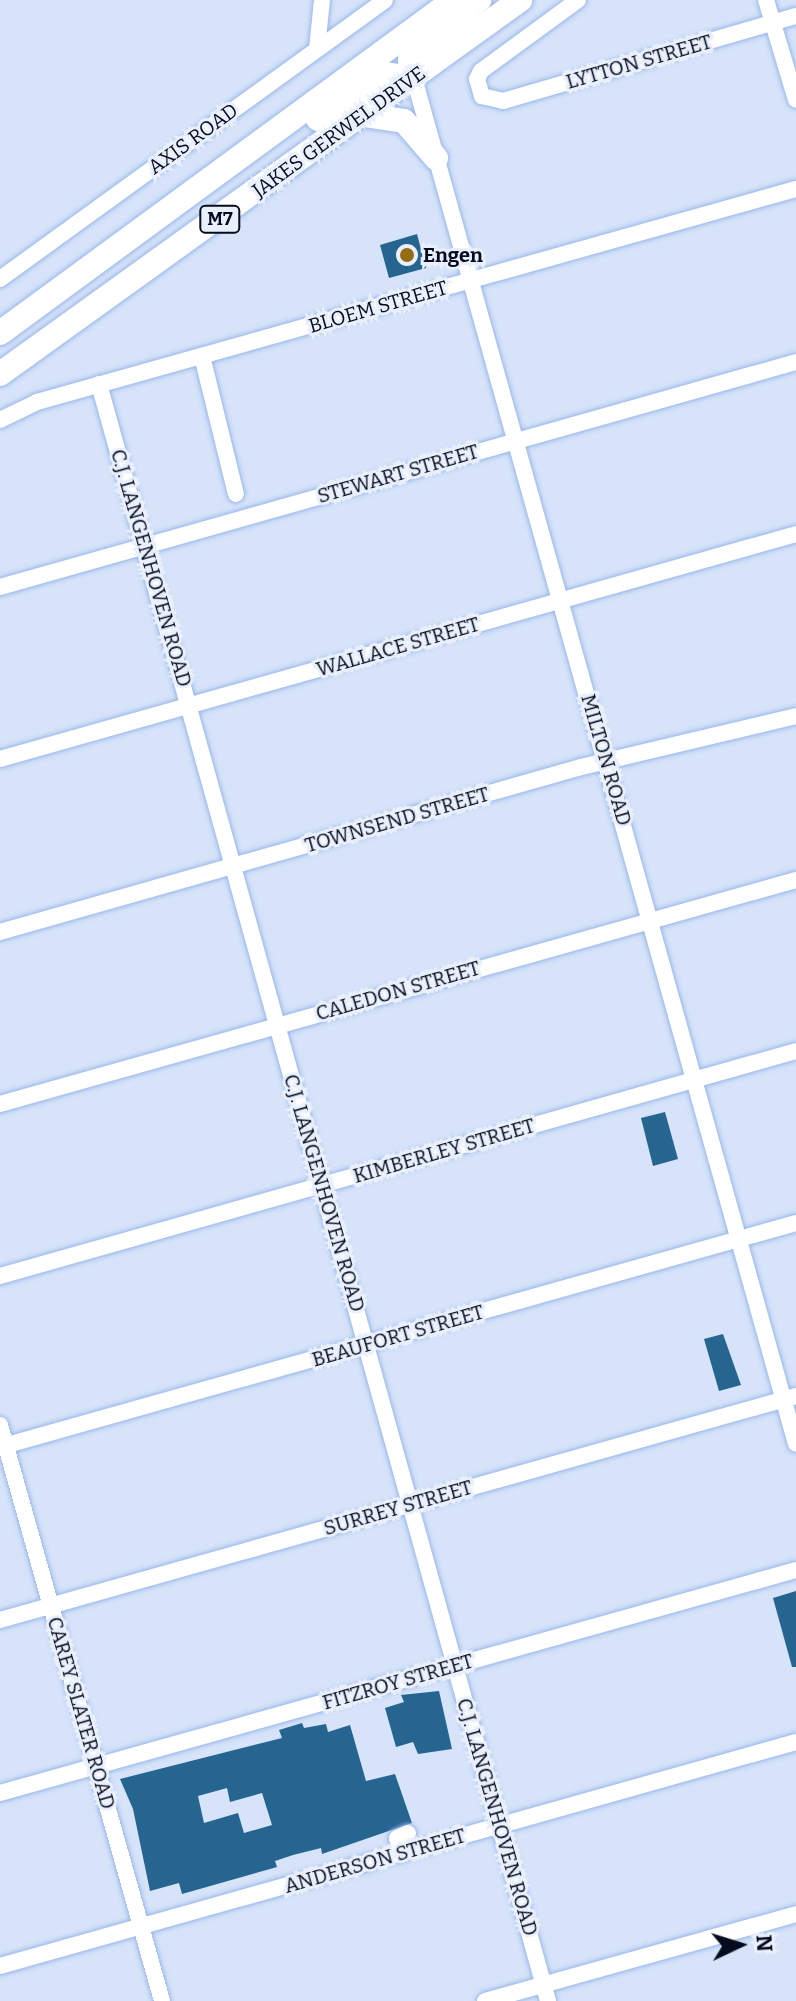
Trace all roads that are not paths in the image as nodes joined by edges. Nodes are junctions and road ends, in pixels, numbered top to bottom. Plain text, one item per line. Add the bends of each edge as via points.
1 (322, 0) edge
2 (385, 0) edge
3 (454, 0) edge
4 (479, 0) edge
5 (520, 0) edge
6 (578, 0) edge
7 (766, 0) edge
8 (796, 16) edge
9 (773, 22) junction
10 (317, 49) junction
11 (414, 78) junction
12 (796, 100) edge
13 (364, 115) junction
14 (436, 158) junction
15 (796, 189) edge
16 (134, 233) junction
17 (0, 279) edge
18 (471, 281) junction
19 (0, 333) edge
20 (202, 356) junction
21 (796, 362) edge
22 (0, 374) edge
23 (99, 384) junction
24 (0, 420) edge
25 (516, 441) junction
26 (236, 494) dead end
27 (796, 534) edge
28 (144, 546) junction
29 (0, 587) edge
30 (562, 601) junction
31 (189, 706) junction
32 (796, 716) edge
33 (0, 759) edge
34 (606, 763) junction
35 (233, 866) junction
36 (796, 880) edge
37 (650, 920) junction
38 (0, 932) edge
39 (277, 1025) junction
40 (796, 1051) edge
41 (694, 1079) junction
42 (0, 1104) edge
43 (322, 1186) junction
44 (796, 1223) edge
45 (739, 1239) junction
46 (0, 1276) edge
47 (368, 1345) junction
48 (790, 1398) edge
49 (0, 1425) edge
50 (796, 1444) edge
51 (3, 1446) edge
52 (409, 1505) junction
53 (796, 1570) edge
54 (51, 1606) junction
55 (0, 1620) edge
56 (455, 1666) junction
57 (796, 1742) edge
58 (97, 1767) junction
59 (0, 1793) edge
60 (502, 1825) junction
61 (408, 1833) dead end
62 (401, 1854) junction
63 (796, 1914) edge
64 (141, 1927) junction
65 (0, 1966) edge
66 (546, 1993) edge
67 (162, 2001) edge
68 (485, 2001) edge

1 - 10 street
2 - 10 street, AXIS ROAD
3 - 16 highway, JAKES GERWEL DRIVE / M7
4 - 11 highway via 415,49 410,60
5 - 11 highway, JAKES GERWEL DRIVE / M7
6 - 9 street, LYTTON STREET via 481,71 477,79 482,96 503,101
7 - 9 street
8 - 9 street, LYTTON STREET
9 - 12 street
10 - 17 street, AXIS ROAD
11 - 13 highway, JAKES GERWEL DRIVE / M7
11 - 14 street, MILTON ROAD
11 - 16 highway via 398,72 379,76 185,212
13 - 14 highway via 404,121
13 - 22 highway, JAKES GERWEL DRIVE / M7
14 - 18 street, MILTON ROAD
15 - 18 street, BLOEM STREET
16 - 19 highway, JAKES GERWEL DRIVE / M7
18 - 20 street, BLOEM STREET
18 - 25 street, MILTON ROAD
20 - 23 street, BLOEM STREET
20 - 26 street
21 - 25 street, STEWART STREET
23 - 24 street, BLOEM STREET via 37,402
23 - 28 street, C.J. LANGENHOVEN ROAD
25 - 28 street, STEWART STREET
25 - 30 street, MILTON ROAD
27 - 30 street, WALLACE STREET
28 - 29 street, STEWART STREET
28 - 31 street, C.J. LANGENHOVEN ROAD
30 - 31 street, WALLACE STREET
30 - 34 street, MILTON ROAD
31 - 33 street, WALLACE STREET
31 - 35 street, C.J. LANGENHOVEN ROAD
32 - 34 street, TOWNSEND STREET
34 - 35 street, TOWNSEND STREET
34 - 37 street, MILTON ROAD
35 - 38 street, TOWNSEND STREET
35 - 39 street, C.J. LANGENHOVEN ROAD
36 - 37 street, CALEDON STREET
37 - 39 street, CALEDON STREET
37 - 41 street, MILTON ROAD
39 - 42 street, CALEDON STREET
39 - 43 street, C.J. LANGENHOVEN ROAD
40 - 41 street, KIMBERLEY STREET
41 - 43 street, KIMBERLEY STREET
41 - 45 street, MILTON ROAD
43 - 46 street, KIMBERLEY STREET
43 - 47 street, C.J. LANGENHOVEN ROAD
44 - 45 street, BEAUFORT STREET
45 - 47 street, BEAUFORT STREET
45 - 48 street, MILTON ROAD
47 - 51 street, BEAUFORT STREET
47 - 52 street, C.J. LANGENHOVEN ROAD
48 - 50 street, MILTON ROAD
48 - 52 street, SURREY STREET
49 - 51 street, CAREY SLATER ROAD
51 - 54 street, CAREY SLATER ROAD
52 - 54 street, SURREY STREET
52 - 56 street, C.J. LANGENHOVEN ROAD
53 - 56 street, FITZROY STREET
54 - 55 street, SURREY STREET
54 - 58 street, CAREY SLATER ROAD
56 - 58 street, FITZROY STREET
56 - 60 street, C.J. LANGENHOVEN ROAD
57 - 60 street, ANDERSON STREET
58 - 59 street, FITZROY STREET
58 - 64 street, CAREY SLATER ROAD
60 - 62 street, ANDERSON STREET
60 - 66 street, C.J. LANGENHOVEN ROAD
61 - 62 street via 397,1838
62 - 64 street, ANDERSON STREET
63 - 66 street
64 - 65 street, ANDERSON STREET
64 - 67 street, CAREY SLATER ROAD
66 - 68 street

